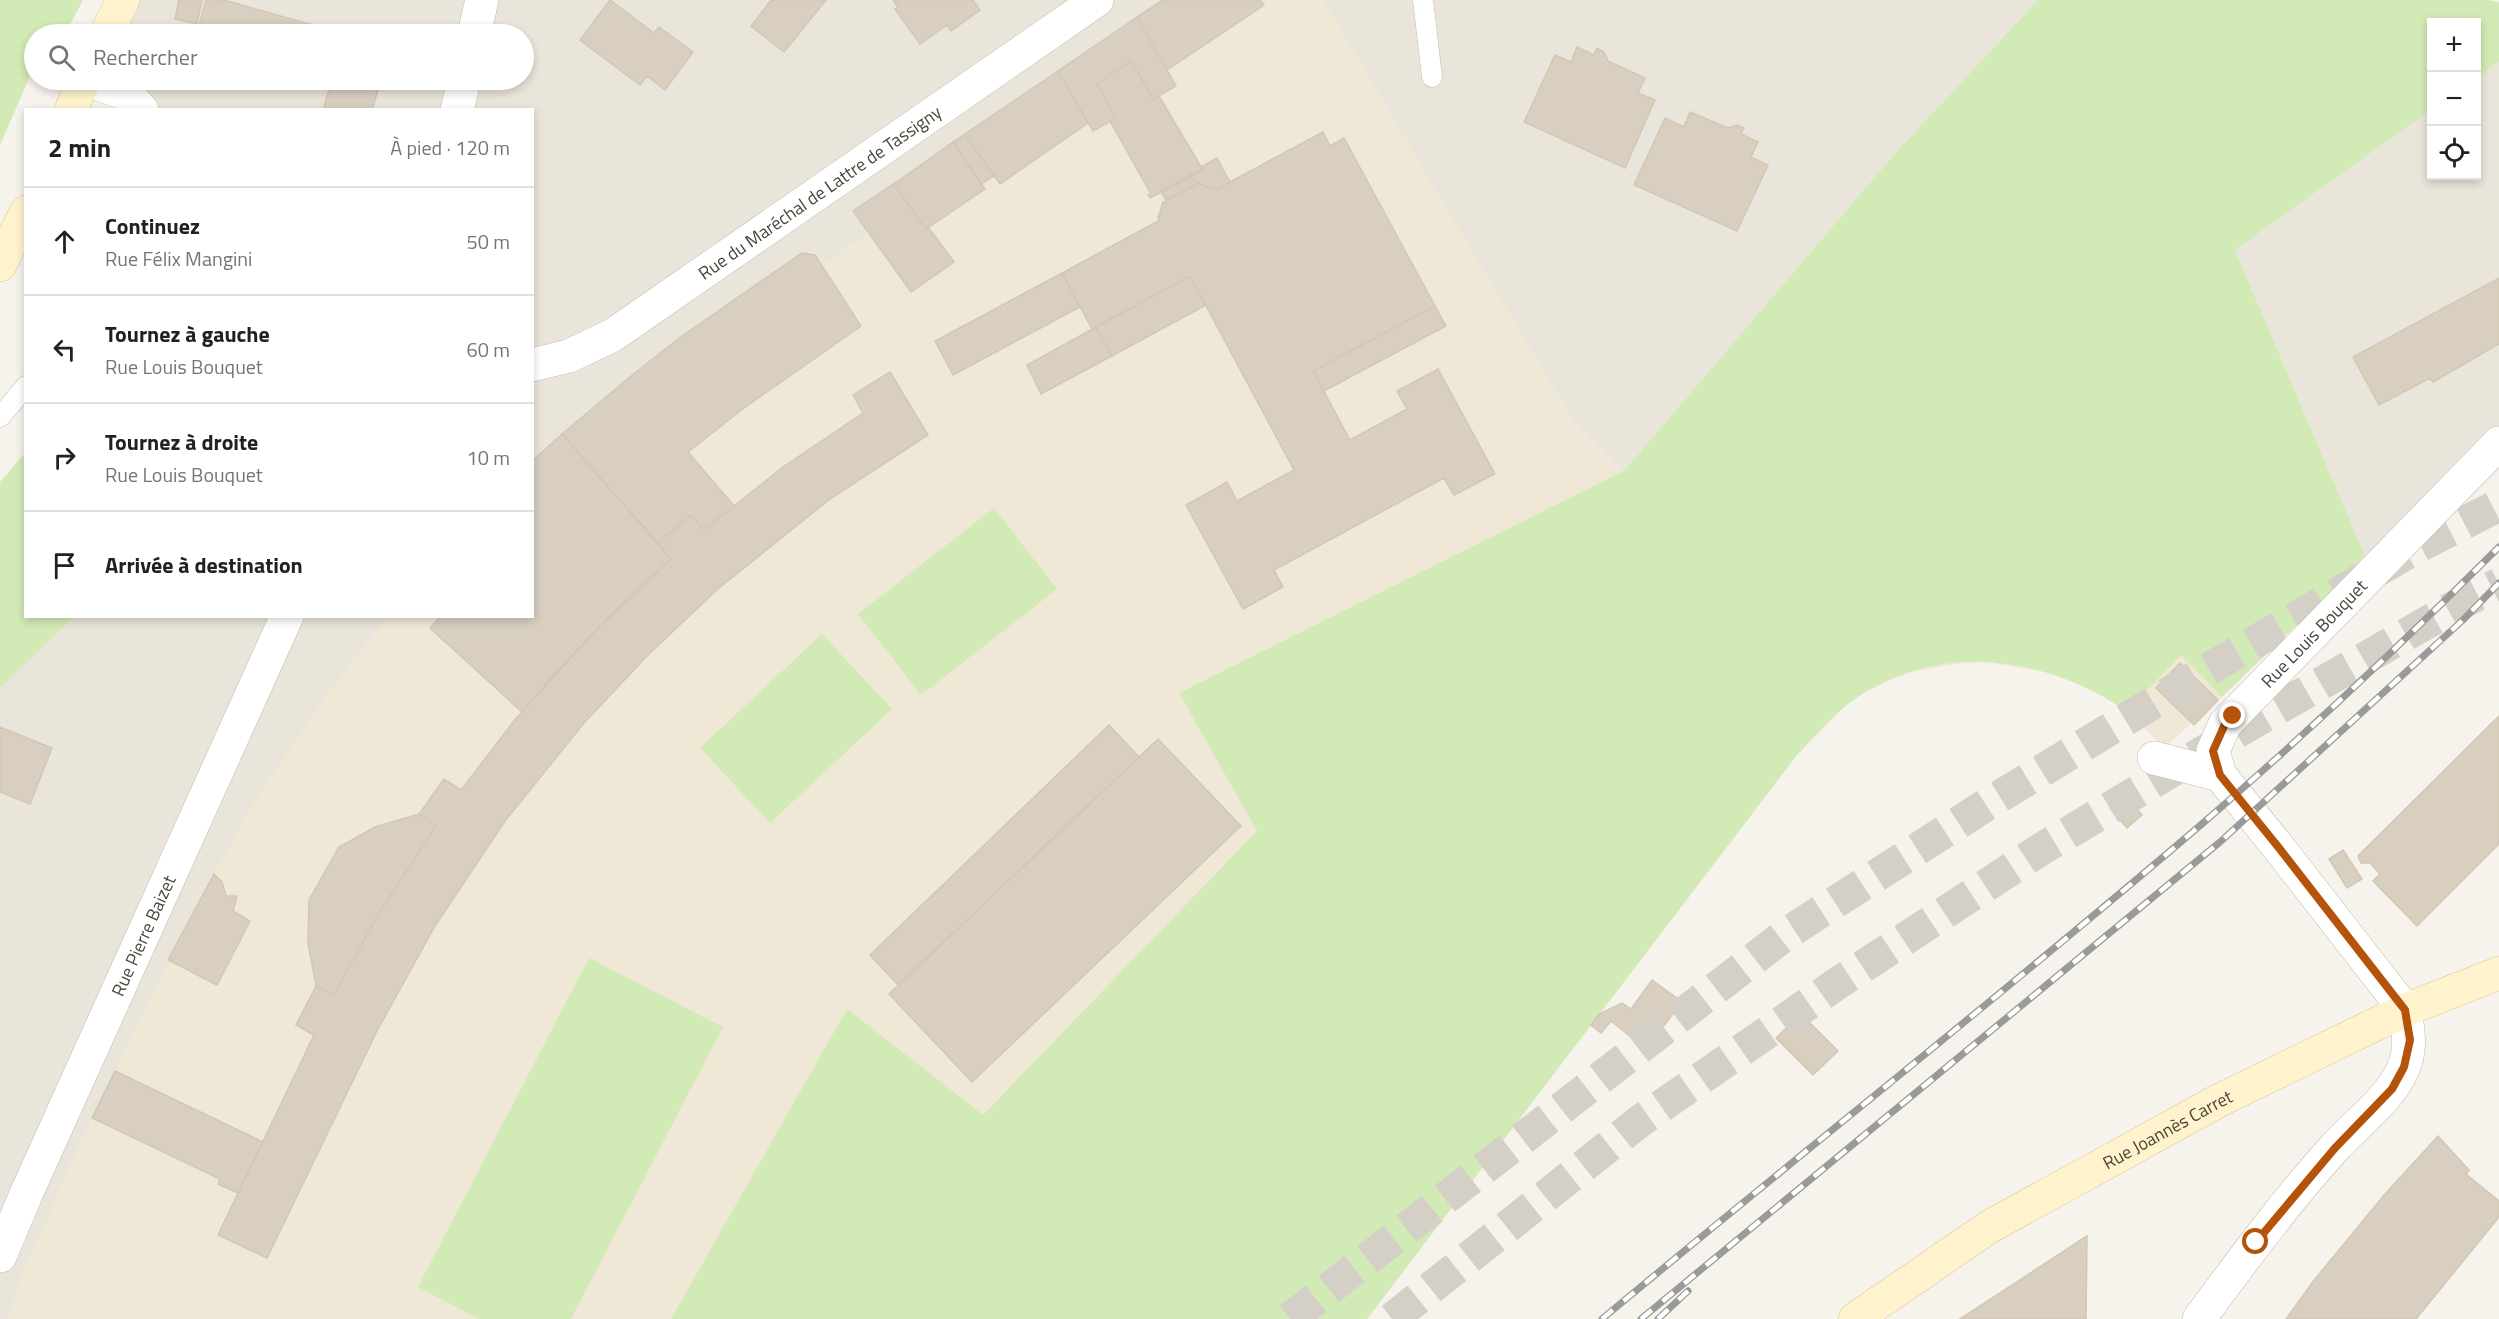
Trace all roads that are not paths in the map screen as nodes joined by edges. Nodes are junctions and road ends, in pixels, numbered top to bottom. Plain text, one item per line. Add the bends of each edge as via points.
1 (123, 0) edge
2 (482, 0) edge
3 (1097, 0) edge
4 (1423, 0) edge
5 (111, 24) edge
6 (476, 24) edge
7 (1432, 77) dead end
8 (80, 90) edge
9 (115, 90) edge
10 (462, 90) edge
11 (72, 108) edge
12 (140, 108) edge
13 (457, 108) edge
14 (24, 216) edge
15 (0, 265) edge
16 (534, 364) edge
17 (24, 388) edge
18 (0, 417) edge
19 (2499, 443) edge
20 (263, 618) edge
21 (286, 618) edge
22 (245, 707) junction
23 (2154, 758) dead end
24 (2220, 775) junction
25 (2499, 973) edge
26 (2405, 1010) junction
27 (0, 1256) edge
28 (1856, 1319) edge
29 (2199, 1319) edge

1 - 5 street
2 - 6 street
3 - 16 street, Rue du Maréchal de Lattre de Tassigny via 613,335 569,356
4 - 7 lane
8 - 11 street
9 - 12 street via 128,95
10 - 13 street
14 - 15 street
17 - 18 lane
19 - 24 street, Rue Louis Bouquet via 2225,724 2213,751
20 - 22 street via 241,671
21 - 22 street, Rue Pierre Baizet
22 - 27 street, Rue Pierre Baizet
23 - 24 street
24 - 26 street, Rue Louis Bouquet
25 - 26 street, Rue Joannès Carret
26 - 28 street, Rue Joannès Carret via 2220,1100 1989,1227
26 - 29 street via 2410,1040 2404,1067 2392,1089 2327,1156

